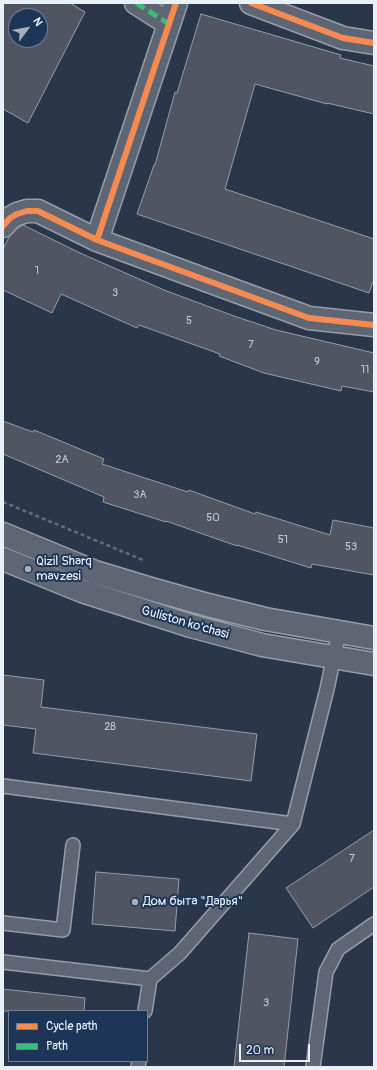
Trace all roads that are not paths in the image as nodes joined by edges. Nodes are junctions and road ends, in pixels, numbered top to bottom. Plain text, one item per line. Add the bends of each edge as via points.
1 (136, 3) edge
2 (176, 3) edge
3 (251, 3) edge
4 (169, 24) junction
5 (374, 43) edge
6 (3, 226) edge
7 (97, 240) junction
8 (374, 325) edge
9 (3, 534) edge
10 (3, 559) edge
11 (339, 632) junction
12 (374, 638) edge
13 (334, 658) junction
14 (374, 664) edge
15 (3, 786) edge
16 (293, 824) junction
17 (72, 845) dead end
18 (3, 923) edge
19 (374, 924) edge
20 (3, 962) edge
21 (150, 979) junction
22 (145, 1010) edge
23 (313, 1067) edge

1 - 4 street
2 - 4 street
3 - 5 street via 343,38
4 - 7 street
6 - 7 street via 17,214 38,211
7 - 8 street via 309,318
9 - 11 street, Guliston ko'chasi via 95,572 151,589 266,619
10 - 13 street, Guliston ko'chasi via 82,591 191,626 262,645
11 - 12 street, Guliston ko'chasi
11 - 13 lane
13 - 14 street, Guliston ko'chasi
13 - 16 lane
15 - 16 lane
16 - 21 lane via 180,953
17 - 18 lane via 63,930
19 - 23 lane via 338,949 326,972
20 - 21 lane
21 - 22 lane

